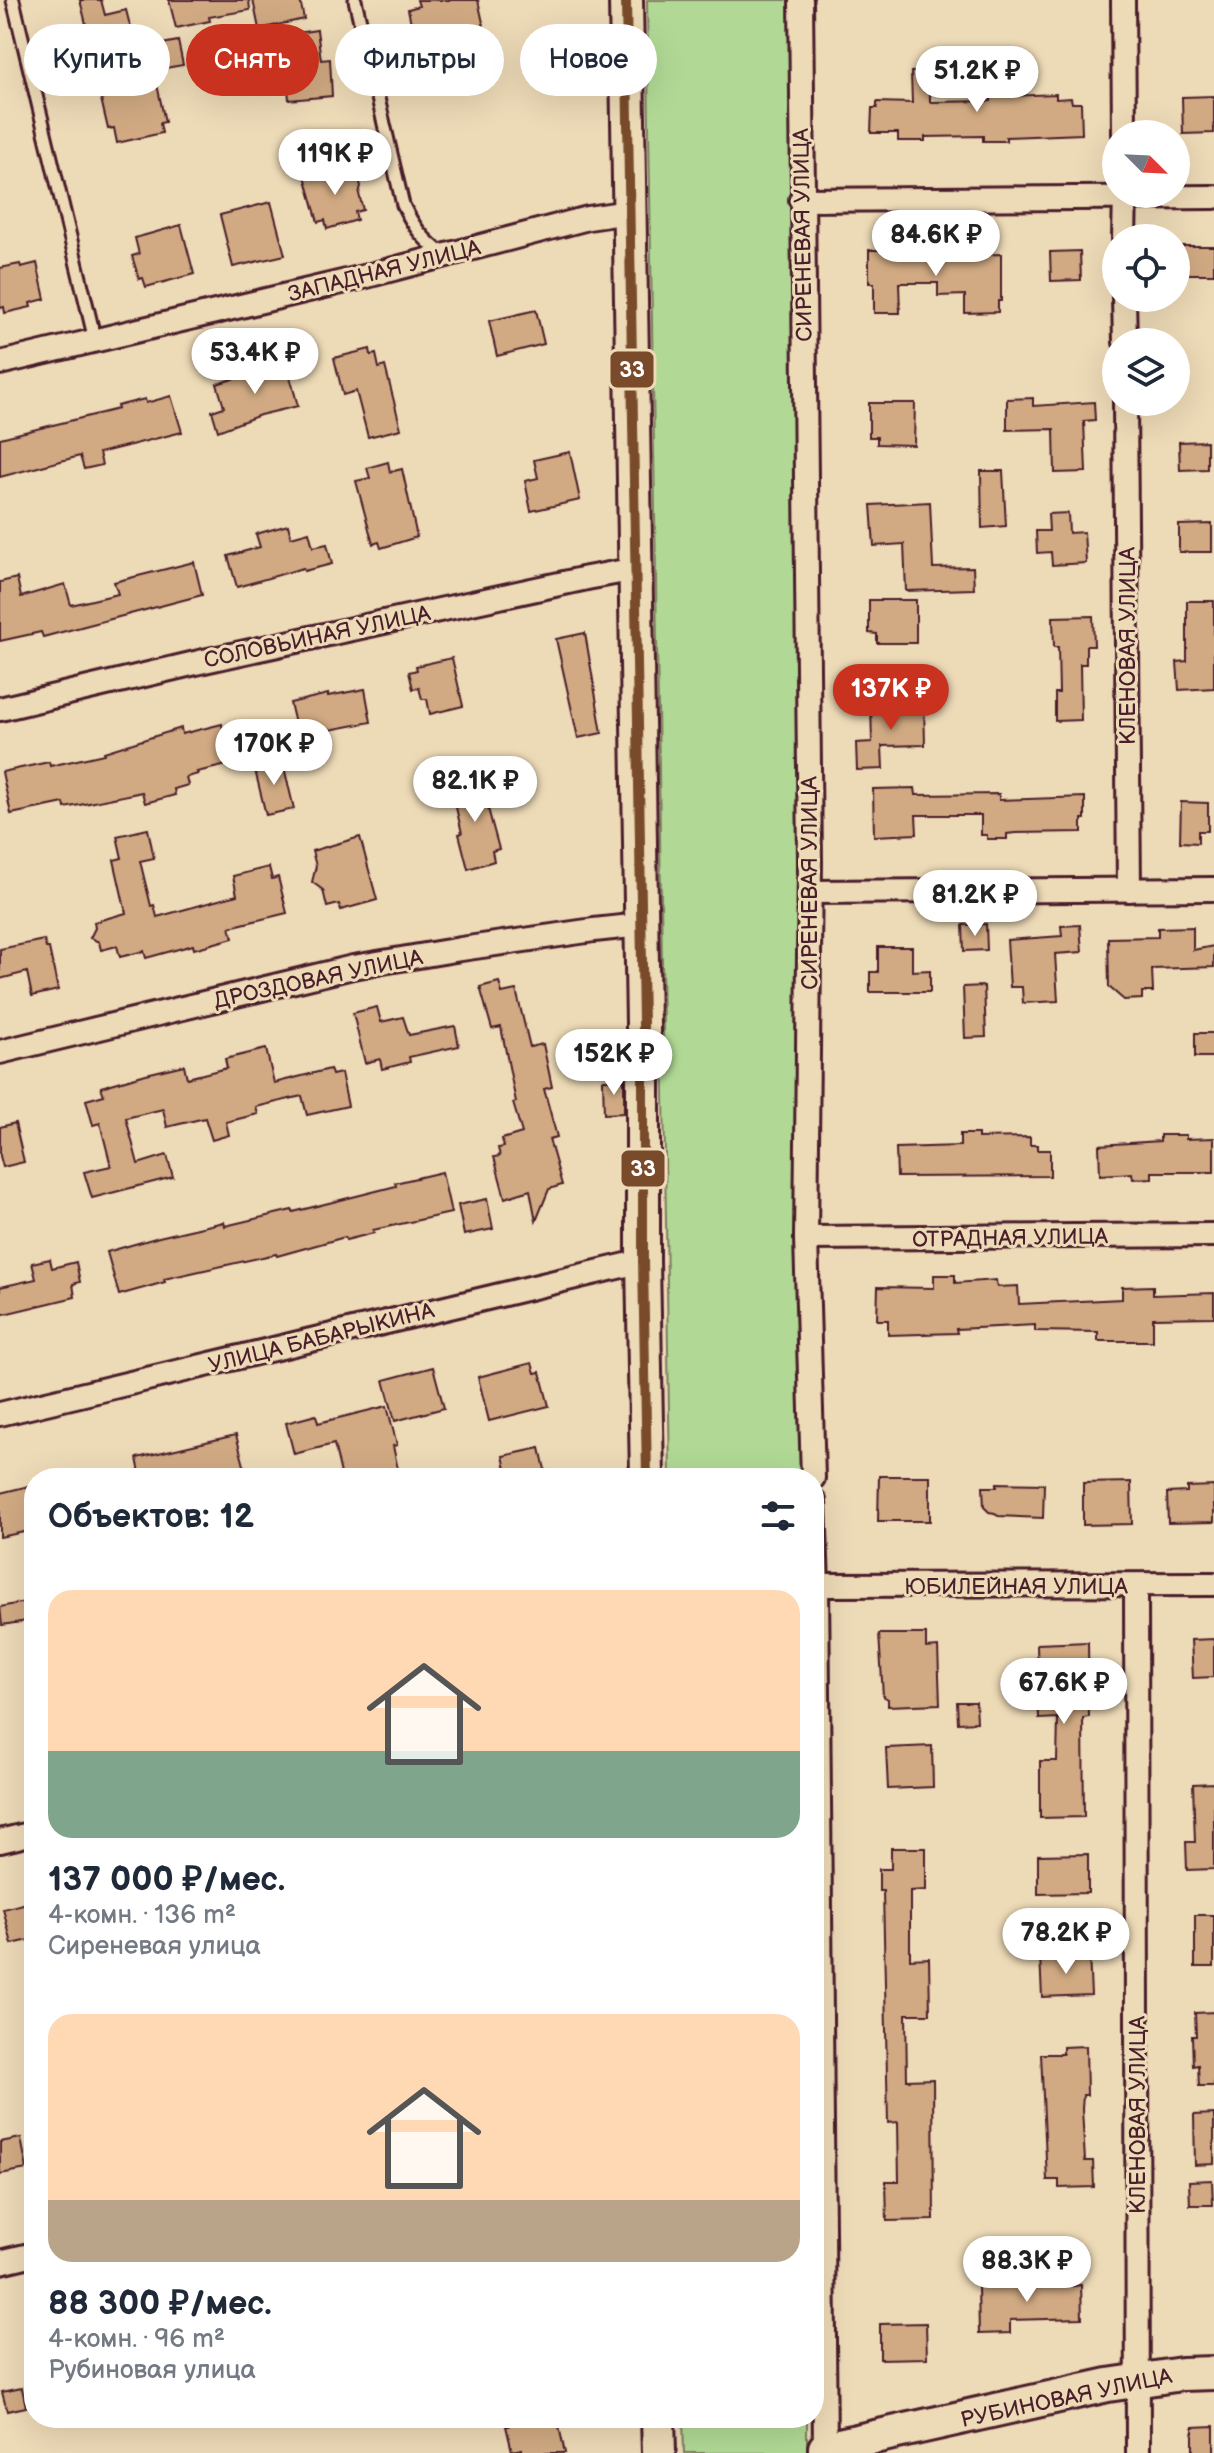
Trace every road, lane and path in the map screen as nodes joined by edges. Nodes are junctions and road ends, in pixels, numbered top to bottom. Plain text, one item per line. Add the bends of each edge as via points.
1 (13, 0) edge
2 (355, 0) edge
3 (626, 0) edge
4 (801, 0) edge
5 (1123, 0) edge
6 (1124, 120) edge
7 (1102, 196) edge
8 (1190, 197) edge
9 (1214, 197) edge
10 (801, 200) junction
11 (629, 212) junction
12 (445, 256) junction
13 (95, 340) junction
14 (0, 363) edge
15 (1125, 416) edge
16 (636, 569) junction
17 (0, 709) edge
18 (1214, 889) edge
19 (1129, 890) junction
20 (810, 892) junction
21 (641, 925) junction
22 (0, 1052) edge
23 (1214, 1235) edge
24 (806, 1238) junction
25 (643, 1261) junction
26 (0, 1414) edge
27 (647, 1468) edge
28 (813, 1468) edge
29 (1214, 1584) edge
30 (824, 1585) edge
31 (1136, 1586) junction
32 (24, 1835) edge
33 (0, 1841) edge
34 (24, 2256) edge
35 (0, 2262) edge
36 (824, 2342) edge
37 (1214, 2373) edge
38 (1138, 2380) junction
39 (658, 2428) edge
40 (825, 2450) edge
41 (659, 2453) edge
42 (1138, 2453) edge

1 - 13 lane
2 - 12 lane via 403,205 413,227
3 - 11 street
4 - 10 street, СИРЕНЕВАЯ УЛИЦА
5 - 6 street
7 - 10 street
8 - 9 street
10 - 20 street, СИРЕНЕВАЯ УЛИЦА
11 - 12 street, ЗАПАДНАЯ УЛИЦА
11 - 16 street
12 - 13 street, ЗАПАДНАЯ УЛИЦА
13 - 14 street, ЗАПАДНАЯ УЛИЦА
15 - 19 street, КЛЕНОВАЯ УЛИЦА
16 - 17 street, СОЛОВЬИНАЯ УЛИЦА
16 - 21 street
18 - 19 street
19 - 20 street
20 - 24 street, СИРЕНЕВАЯ УЛИЦА
21 - 22 street, ДРОЗДОВАЯ УЛИЦА via 353,967
21 - 25 street
23 - 24 street, ОТРАДНАЯ УЛИЦА
24 - 28 street, СИРЕНЕВАЯ УЛИЦА
25 - 26 street, УЛИЦА БАБАРЫКИНА
25 - 27 street
29 - 31 street, ЮБИЛЕЙНАЯ УЛИЦА
30 - 31 street, ЮБИЛЕЙНАЯ УЛИЦА
31 - 38 street, КЛЕНОВАЯ УЛИЦА
32 - 33 street
34 - 35 street
36 - 40 street
37 - 38 street, РУБИНОВАЯ УЛИЦА
38 - 40 street, РУБИНОВАЯ УЛИЦА
38 - 42 street, КЛЕНОВАЯ УЛИЦА
39 - 41 street

